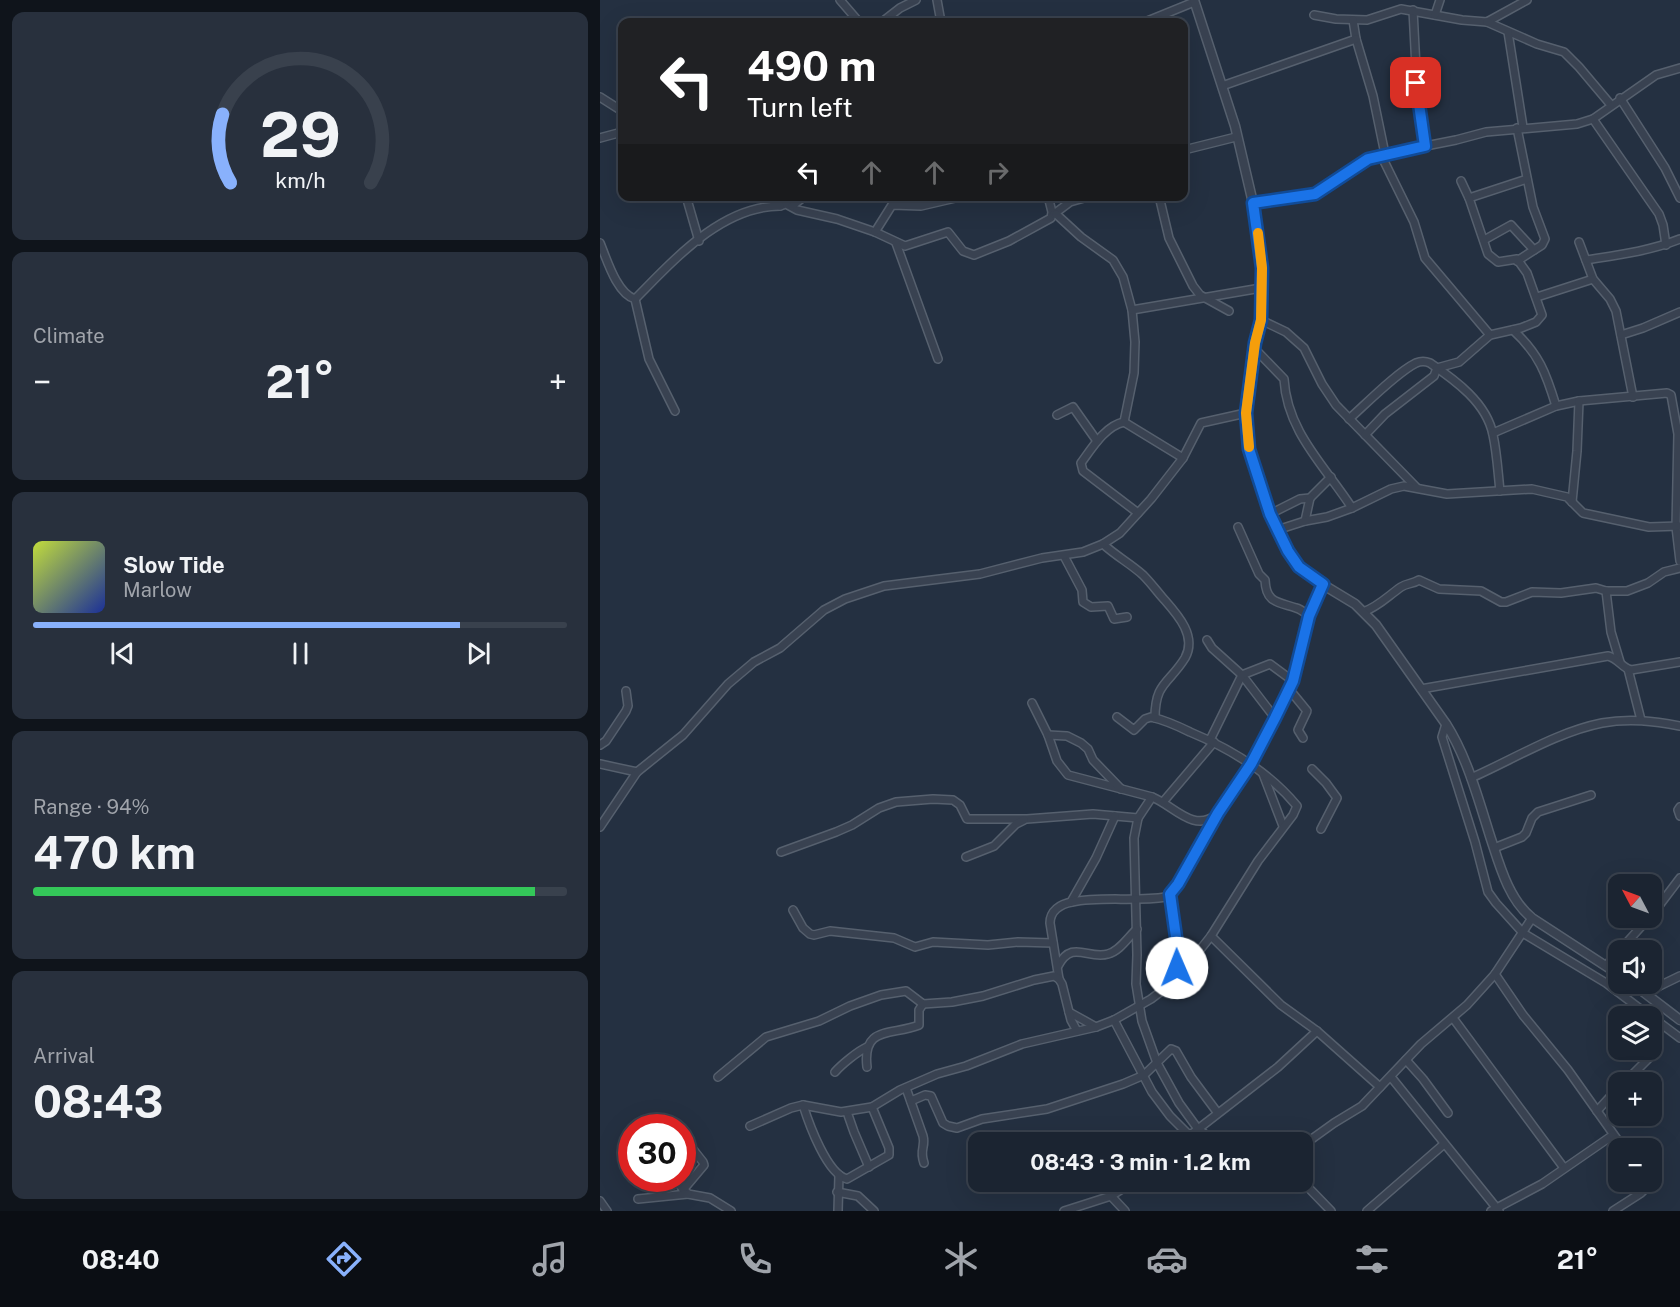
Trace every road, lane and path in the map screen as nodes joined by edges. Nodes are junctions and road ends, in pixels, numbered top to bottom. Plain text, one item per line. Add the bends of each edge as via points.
1 (840, 0) edge
2 (916, 0) edge
3 (937, 0) edge
4 (1440, 0) edge
5 (1527, 0) edge
6 (1194, 1) edge
7 (1413, 10) junction
8 (1314, 15) dead end
9 (1435, 15) junction
10 (855, 18) edge
11 (886, 18) edge
12 (940, 18) edge
13 (1154, 18) edge
14 (1353, 20) junction
15 (1486, 22) junction
16 (1508, 32) junction
17 (1356, 39) junction
18 (1680, 69) edge
19 (1222, 86) junction
20 (600, 97) edge
21 (1620, 98) junction
22 (1611, 105) junction
23 (618, 108) edge
24 (1593, 119) junction
25 (1520, 128) junction
26 (618, 133) edge
27 (1236, 137) junction
28 (600, 138) edge
29 (1425, 146) junction
30 (1188, 149) edge
31 (1383, 154) junction
32 (1527, 178) junction
33 (1461, 181) dead end
34 (1469, 198) junction
35 (1680, 198) edge
36 (687, 201) edge
37 (778, 201) edge
38 (798, 201) edge
39 (942, 201) edge
40 (1050, 201) edge
41 (1074, 201) edge
42 (1160, 201) edge
43 (1253, 203) junction
44 (780, 206) junction
45 (792, 206) junction
46 (1054, 214) junction
47 (875, 232) junction
48 (1680, 239) edge
49 (1484, 240) junction
50 (699, 241) junction
51 (896, 242) junction
52 (1579, 242) dead end
53 (600, 243) edge
54 (1666, 244) junction
55 (1534, 250) junction
56 (1586, 260) junction
57 (1517, 261) junction
58 (1593, 279) junction
59 (1261, 288) junction
60 (1537, 297) junction
61 (1205, 298) junction
62 (635, 299) junction
63 (1132, 310) junction
64 (1229, 311) dead end
65 (1680, 312) edge
66 (1261, 320) junction
67 (1513, 330) junction
68 (1490, 335) junction
69 (1620, 335) junction
70 (1255, 349) junction
71 (938, 359) dead end
72 (1437, 368) junction
73 (1671, 395) junction
74 (1680, 395) edge
75 (1633, 397) junction
76 (1579, 401) junction
77 (1556, 406) junction
78 (675, 411) dead end
79 (1246, 413) junction
80 (1057, 415) dead end
81 (1349, 419) junction
82 (1124, 422) junction
83 (1493, 433) junction
84 (1365, 435) junction
85 (1097, 441) junction
86 (1183, 458) junction
87 (1679, 469) edge
88 (1331, 477) junction
89 (1416, 487) junction
90 (1500, 491) junction
91 (1310, 498) junction
92 (1572, 502) junction
93 (1352, 508) junction
94 (1138, 513) junction
95 (1270, 514) junction
96 (1305, 521) junction
97 (1238, 527) dead end
98 (1678, 527) edge
99 (1277, 530) junction
100 (1103, 544) junction
101 (1064, 556) junction
102 (1680, 561) edge
103 (1680, 568) edge
104 (1323, 584) junction
105 (1606, 591) junction
106 (1363, 612) junction
107 (1127, 616) dead end
108 (1309, 616) junction
109 (1207, 640) dead end
110 (1620, 662) junction
111 (1680, 662) edge
112 (1628, 669) junction
113 (1242, 675) junction
114 (1293, 681) junction
115 (1289, 689) junction
116 (1421, 689) junction
117 (626, 691) dead end
118 (1032, 703) dead end
119 (1117, 717) dead end
120 (1155, 718) junction
121 (1275, 718) junction
122 (1641, 720) junction
123 (1446, 724) junction
124 (1680, 726) edge
125 (1048, 735) junction
126 (1303, 738) dead end
127 (1212, 741) junction
128 (600, 745) edge
129 (600, 764) edge
130 (1251, 764) junction
131 (1312, 769) dead end
132 (637, 772) junction
133 (1262, 772) junction
134 (1471, 778) junction
135 (1121, 789) junction
136 (1591, 795) dead end
137 (1152, 797) junction
138 (1163, 802) junction
139 (1680, 807) edge
140 (1218, 813) junction
141 (1115, 816) junction
142 (1680, 816) edge
143 (1138, 818) junction
144 (1027, 819) junction
145 (1283, 826) junction
146 (600, 827) edge
147 (1322, 829) dead end
148 (1494, 848) junction
149 (781, 852) dead end
150 (966, 857) dead end
151 (1680, 878) edge
152 (1170, 894) junction
153 (1136, 899) junction
154 (1662, 901) edge
155 (1071, 902) junction
156 (793, 910) dead end
157 (1532, 918) junction
158 (1639, 928) edge
159 (1137, 929) junction
160 (1523, 933) junction
161 (1211, 936) junction
162 (1629, 940) edge
163 (1053, 943) junction
164 (1608, 964) edge
165 (1058, 966) junction
166 (1606, 966) joint
167 (1494, 974) junction
168 (1680, 976) edge
169 (1059, 979) junction
170 (1176, 980) junction
171 (1662, 985) edge
172 (1647, 994) edge
173 (923, 1004) junction
174 (1138, 1006) junction
175 (1636, 1006) edge
176 (1069, 1012) junction
177 (1453, 1018) junction
178 (1114, 1020) junction
179 (1680, 1020) edge
180 (1662, 1025) edge
181 (1096, 1027) junction
182 (1077, 1031) junction
183 (1317, 1031) junction
184 (1680, 1038) edge
185 (867, 1047) junction
186 (1406, 1060) junction
187 (1647, 1060) edge
188 (1157, 1062) junction
189 (867, 1067) dead end
190 (835, 1072) dead end
191 (1635, 1072) edge
192 (1144, 1075) junction
193 (718, 1077) dead end
194 (1391, 1077) junction
195 (1380, 1087) junction
196 (906, 1088) junction
197 (1608, 1099) edge
198 (910, 1101) junction
199 (803, 1104) junction
200 (872, 1107) junction
201 (1597, 1111) junction
202 (847, 1112) junction
203 (1217, 1112) junction
204 (1448, 1113) dead end
205 (750, 1126) dead end
206 (1198, 1130) junction
207 (1186, 1132) edge
208 (1194, 1132) edge
209 (1201, 1132) edge
210 (1613, 1135) junction
211 (1313, 1138) edge
212 (1615, 1138) edge
213 (1444, 1144) junction
214 (696, 1153) edge
215 (924, 1163) dead end
216 (869, 1167) junction
217 (1564, 1168) junction
218 (839, 1175) junction
219 (696, 1177) edge
220 (686, 1192) joint
221 (837, 1192) junction
222 (1117, 1192) edge
223 (1313, 1192) edge
224 (1642, 1192) edge
225 (1111, 1196) junction
226 (638, 1199) dead end
227 (600, 1201) edge
228 (1496, 1210) edge
229 (607, 1211) edge
230 (731, 1211) edge
231 (838, 1211) edge
232 (874, 1211) edge
233 (1064, 1211) edge
234 (1125, 1211) edge
235 (1331, 1211) edge
236 (1367, 1211) edge
237 (1613, 1211) edge

1 - 10 street
2 - 11 street
3 - 12 street
4 - 9 street
5 - 15 street
6 - 13 street
6 - 19 street
7 - 9 street
7 - 14 street
7 - 29 street via 1416,83
8 - 14 street
9 - 15 street
14 - 17 street
15 - 16 street
16 - 22 street via 1564,52
16 - 25 street
17 - 19 street
17 - 31 street via 1373,96
18 - 21 street via 1656,75
19 - 27 street
20 - 23 street
21 - 22 street
21 - 35 street
22 - 24 street
24 - 25 street via 1577,124
24 - 54 street via 1659,214
25 - 29 street
25 - 32 street
26 - 28 street
27 - 30 street
27 - 43 street
29 - 31 street
31 - 43 street via 1357,165 1315,194
31 - 68 street via 1414,222 1425,258
32 - 34 street
32 - 55 street via 1545,239
33 - 34 street
34 - 49 street
36 - 50 street
37 - 44 street
38 - 45 street
39 - 47 street via 921,206 892,205
40 - 46 street
41 - 46 street
42 - 61 street via 1175,252 1196,291
43 - 59 street
44 - 45 street
44 - 50 street via 736,214
45 - 47 street
46 - 51 street via 977,255 963,251 948,232 905,246
46 - 63 street via 1113,260
47 - 51 street
48 - 54 street
49 - 55 street via 1511,225
49 - 57 street via 1488,255 1494,260
50 - 62 street via 659,273
51 - 71 street
52 - 56 street
53 - 62 street via 624,294
54 - 56 street
55 - 57 street
56 - 58 street
57 - 60 street
58 - 60 street
58 - 69 street via 1616,311
59 - 61 street
59 - 66 street
60 - 67 street via 1540,319
61 - 63 street
61 - 64 street
62 - 78 street via 649,359
63 - 82 street via 1134,373
65 - 69 street
66 - 70 street
66 - 81 street via 1286,332 1304,348 1322,384
67 - 68 street
67 - 77 street via 1543,366
68 - 72 street via 1458,362
69 - 75 street
70 - 79 street
70 - 88 street via 1284,379 1284,392 1296,428
72 - 81 street via 1424,361 1417,363
72 - 83 street via 1474,399
72 - 84 street via 1434,376 1384,414
73 - 74 street
73 - 75 street
73 - 87 street
75 - 76 street
76 - 77 street
76 - 92 street
77 - 83 street
79 - 86 street via 1201,423
79 - 95 street via 1249,449
80 - 85 street via 1073,407
81 - 84 street
82 - 85 street
82 - 86 street
83 - 90 street
84 - 89 street
85 - 94 street via 1081,463 1083,471
86 - 94 street
87 - 98 street
88 - 91 street
88 - 93 street
89 - 90 street via 1447,494
89 - 93 street via 1391,489
90 - 92 street via 1532,489 1559,494
91 - 95 street via 1299,499
91 - 96 street
92 - 98 street via 1582,513 1649,527
93 - 96 street
94 - 100 street via 1120,533
95 - 99 street
96 - 99 street
97 - 108 street via 1270,597
98 - 102 street
99 - 104 street via 1299,567
100 - 101 street
100 - 120 street via 1147,579 1175,611 1186,631 1186,656 1159,691
101 - 107 street via 1082,590 1083,602 1091,607 1108,606 1114,619
101 - 132 street via 980,574 884,586 844,599 824,610 780,648 739,673 683,735
103 - 105 street via 1627,591
104 - 106 street
104 - 108 street
105 - 106 street via 1596,588 1532,592 1501,602 1481,591 1439,589 1419,580 1402,586
105 - 110 street via 1606,608
106 - 116 street
108 - 114 street
109 - 113 street
110 - 112 street
110 - 116 street via 1608,656
111 - 112 street
112 - 122 street
113 - 114 street via 1270,664
113 - 121 street
113 - 127 street
114 - 115 street
115 - 121 street
115 - 126 street via 1307,711 1298,730
116 - 123 street
117 - 128 street via 626,711
118 - 125 street
119 - 120 street via 1134,730 1145,719
120 - 127 street
121 - 130 street
122 - 124 street
122 - 134 street via 1601,723 1557,737
123 - 134 street
123 - 160 street via 1442,737 1488,892
125 - 135 street via 1067,736 1081,743
125 - 135 street via 1057,761 1068,776
127 - 130 street
127 - 138 street
129 - 132 street
130 - 133 street
130 - 140 street
131 - 147 street via 1337,798
132 - 146 street
133 - 145 street
133 - 145 street via 1298,806
134 - 148 street
135 - 137 street
136 - 148 street via 1538,812 1522,837
137 - 138 street
137 - 143 street
138 - 140 street via 1191,820 1209,820
139 - 142 street
140 - 152 street
141 - 143 street
141 - 144 street
141 - 155 street
143 - 153 street via 1134,838
144 - 149 street via 967,819 953,800 896,802 836,832
144 - 150 street via 1016,824 994,846
145 - 161 street
148 - 157 street via 1520,906
151 - 154 street
152 - 153 street
152 - 170 street via 1177,944
153 - 155 street
153 - 159 street
155 - 163 street via 1050,917
156 - 163 street via 803,928 814,935 830,931 894,938 915,947 933,942
157 - 160 street
157 - 166 street
158 - 162 street
159 - 165 street via 1114,952 1069,953
159 - 174 street
160 - 167 street
160 - 175 street
161 - 170 street
161 - 183 street via 1281,1005
163 - 165 street
164 - 166 street
165 - 169 street
167 - 177 street
167 - 201 street
168 - 171 street
169 - 173 street via 1047,976 968,1000
169 - 176 street
170 - 174 street
172 - 179 street
173 - 185 street via 919,1025 875,1036
173 - 193 street via 906,991 867,1000 819,1021 766,1036
174 - 178 street
174 - 188 street
176 - 181 street
176 - 182 street
177 - 186 street
177 - 217 street
178 - 181 street
178 - 192 street
180 - 184 street
181 - 182 street
182 - 196 street via 1022,1044
183 - 195 street
183 - 203 street
185 - 189 street
185 - 190 street
186 - 194 street
186 - 204 street
187 - 191 street
188 - 192 street
188 - 203 street via 1173,1049
188 - 206 street
192 - 198 street via 1047,1109 982,1119 957,1128 944,1123 931,1095
192 - 207 street via 1161,1105
194 - 195 street
194 - 213 street
195 - 211 street via 1362,1106
196 - 198 street
196 - 200 street
197 - 201 street
198 - 215 street via 924,1141 920,1151
199 - 202 street
199 - 205 street
199 - 218 street via 820,1149
200 - 202 street
200 - 216 street via 890,1151 886,1158
201 - 210 street
202 - 216 street
203 - 206 street
206 - 208 street
206 - 209 street
210 - 212 street
210 - 217 street
213 - 228 street
213 - 236 street
214 - 219 street via 704,1165
216 - 218 street via 847,1179
217 - 228 street
218 - 221 street
220 - 226 street
220 - 230 street via 710,1198
221 - 231 street
221 - 232 street via 858,1196
222 - 225 street
223 - 235 street
224 - 237 street
225 - 233 street
225 - 234 street
227 - 229 street

